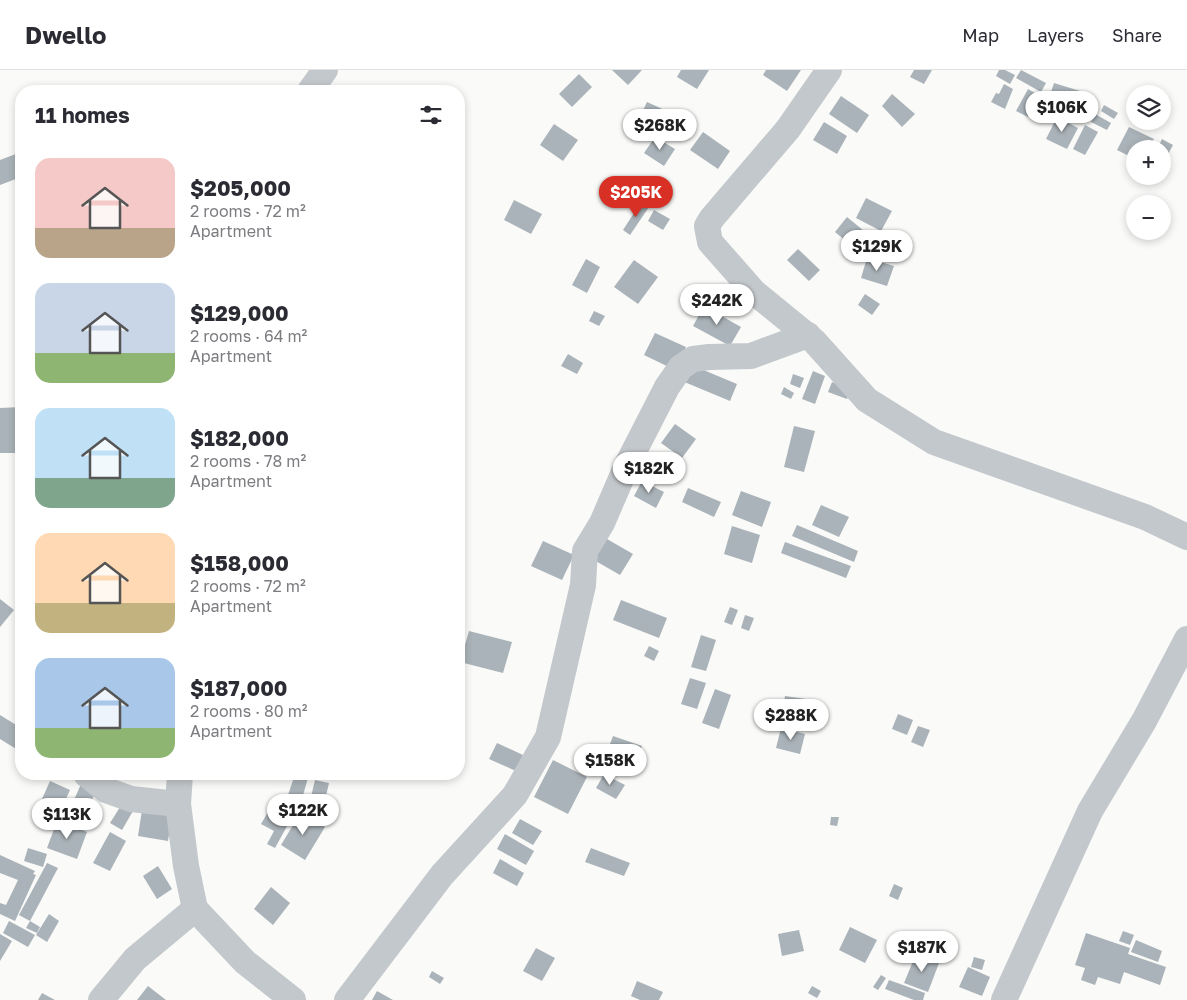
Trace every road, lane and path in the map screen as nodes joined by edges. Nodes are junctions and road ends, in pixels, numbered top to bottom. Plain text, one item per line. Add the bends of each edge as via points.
1 (324, 70) edge
2 (829, 70) edge
3 (314, 85) edge
4 (808, 335) junction
5 (1187, 537) edge
6 (1187, 639) edge
7 (94, 780) edge
8 (180, 780) edge
9 (178, 804) junction
10 (195, 909) junction
11 (101, 1000) edge
12 (293, 1000) edge
13 (347, 1000) edge
14 (1004, 1000) edge

1 - 3 street
2 - 4 street via 788,129 707,226 710,242 754,292
4 - 5 street via 867,400 934,442 1145,516
4 - 13 street via 751,356 693,359 681,367 631,457 602,523 585,551 583,586 548,737 515,794 442,875
6 - 14 street via 1144,721 1090,811
7 - 9 street via 106,790 130,799
8 - 9 street
9 - 10 street
10 - 11 street via 135,959
10 - 12 street via 245,962

